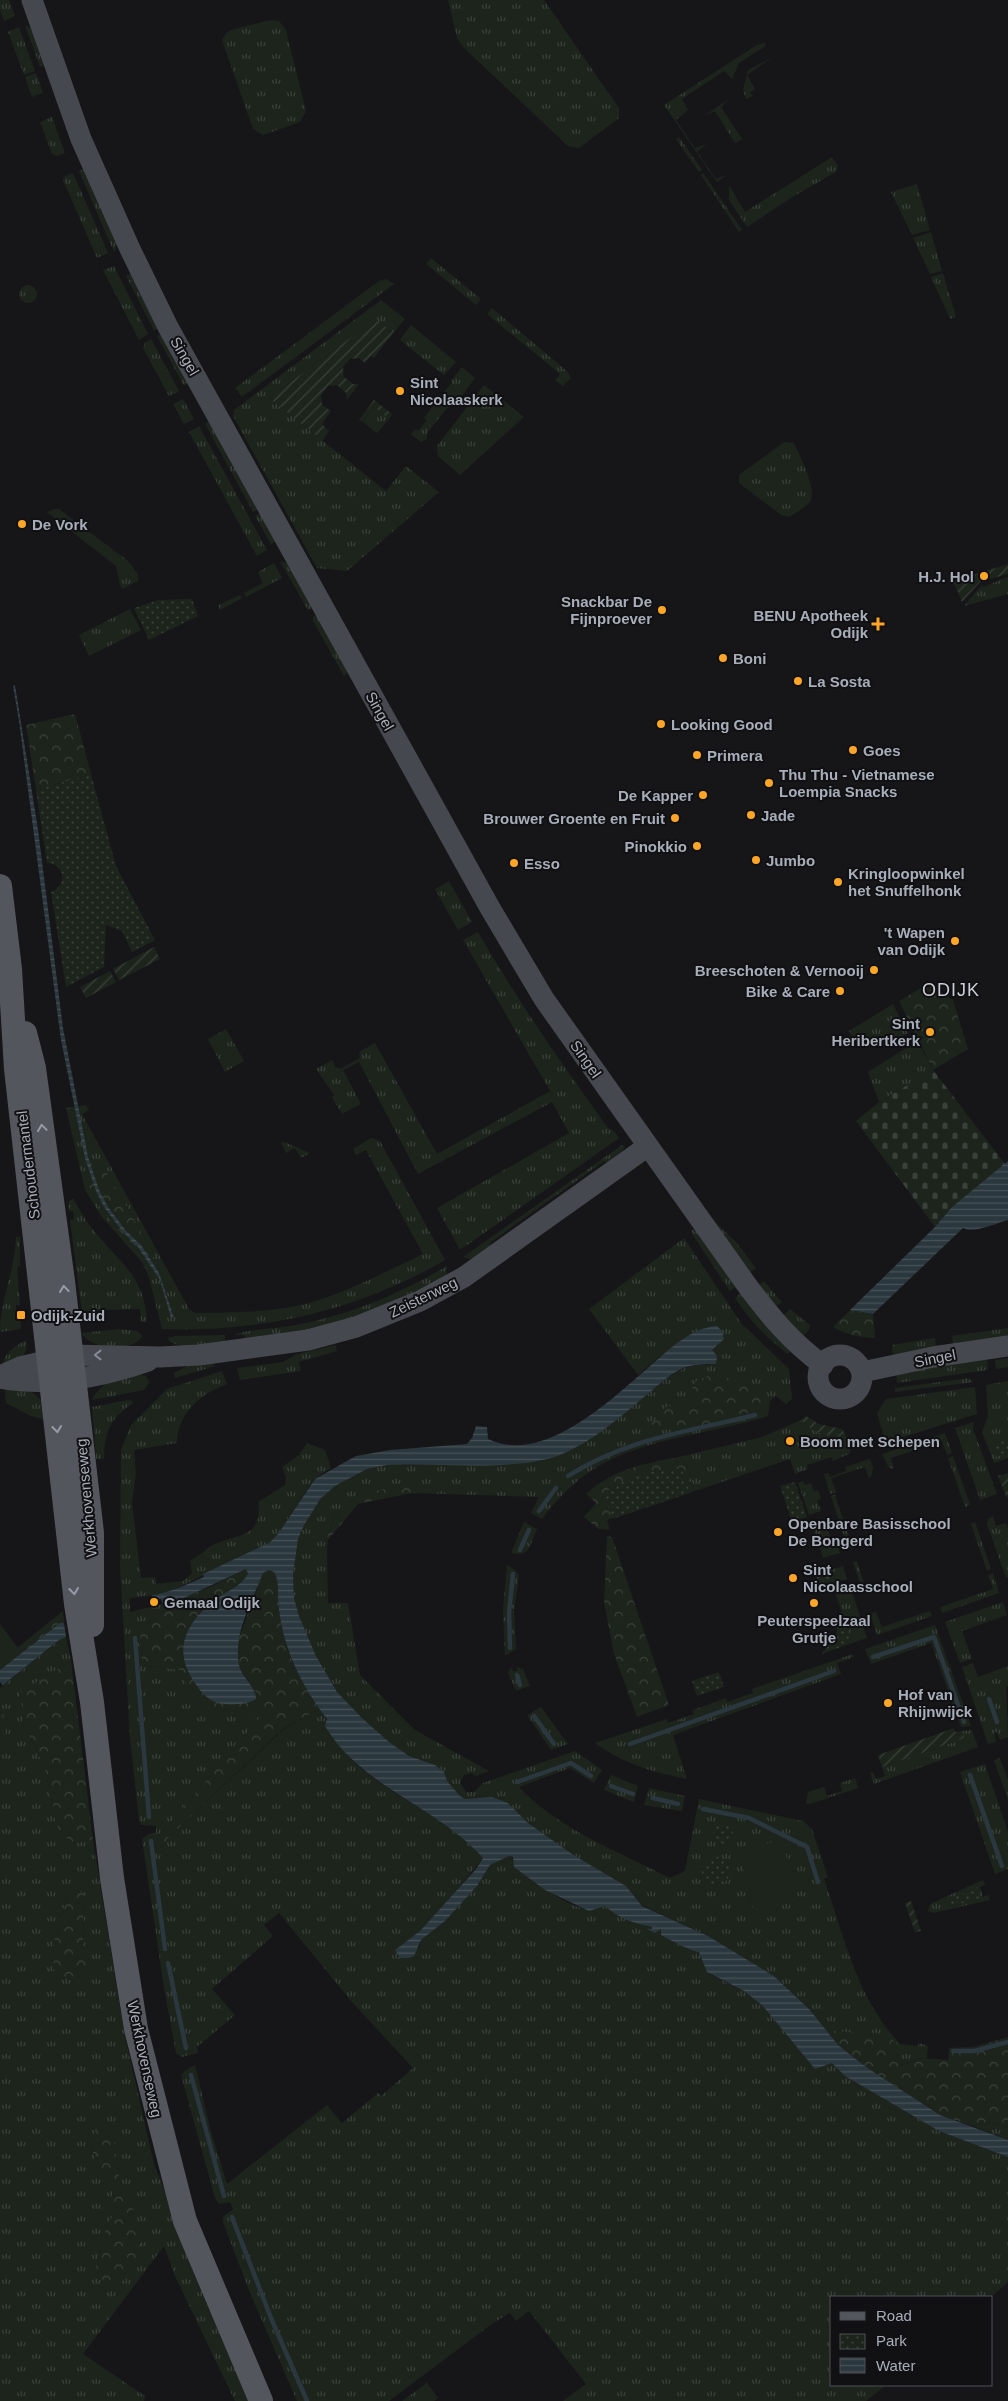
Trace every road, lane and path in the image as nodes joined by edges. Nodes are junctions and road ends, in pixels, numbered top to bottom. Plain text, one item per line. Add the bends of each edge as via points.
1 (32, 0) edge
2 (0, 886) edge
3 (648, 1146) junction
4 (1008, 1346) edge
5 (823, 1364) junction
6 (62, 1368) junction
7 (862, 1372) junction
8 (0, 1377) edge
9 (260, 2401) edge

1 - 3 street, Singel via 81,140 168,327 490,908 544,999
2 - 6 main road, Schoudermantel via 10,969 16,1069
3 - 5 street, Singel via 778,1326 800,1348
3 - 6 street, Zeisterweg via 464,1277 356,1327 308,1340 230,1352 160,1357 116,1372
4 - 7 street, Singel
5 - 7 street via 836,1356 845,1356 852,1359
5 - 7 street via 819,1376 821,1387 836,1399 850,1397 856,1392
6 - 8 street, Zeisterweg via 30,1382
6 - 9 main road, Werkhovenseweg via 76,1604 92,1702 112,1878 136,2029 185,2221

